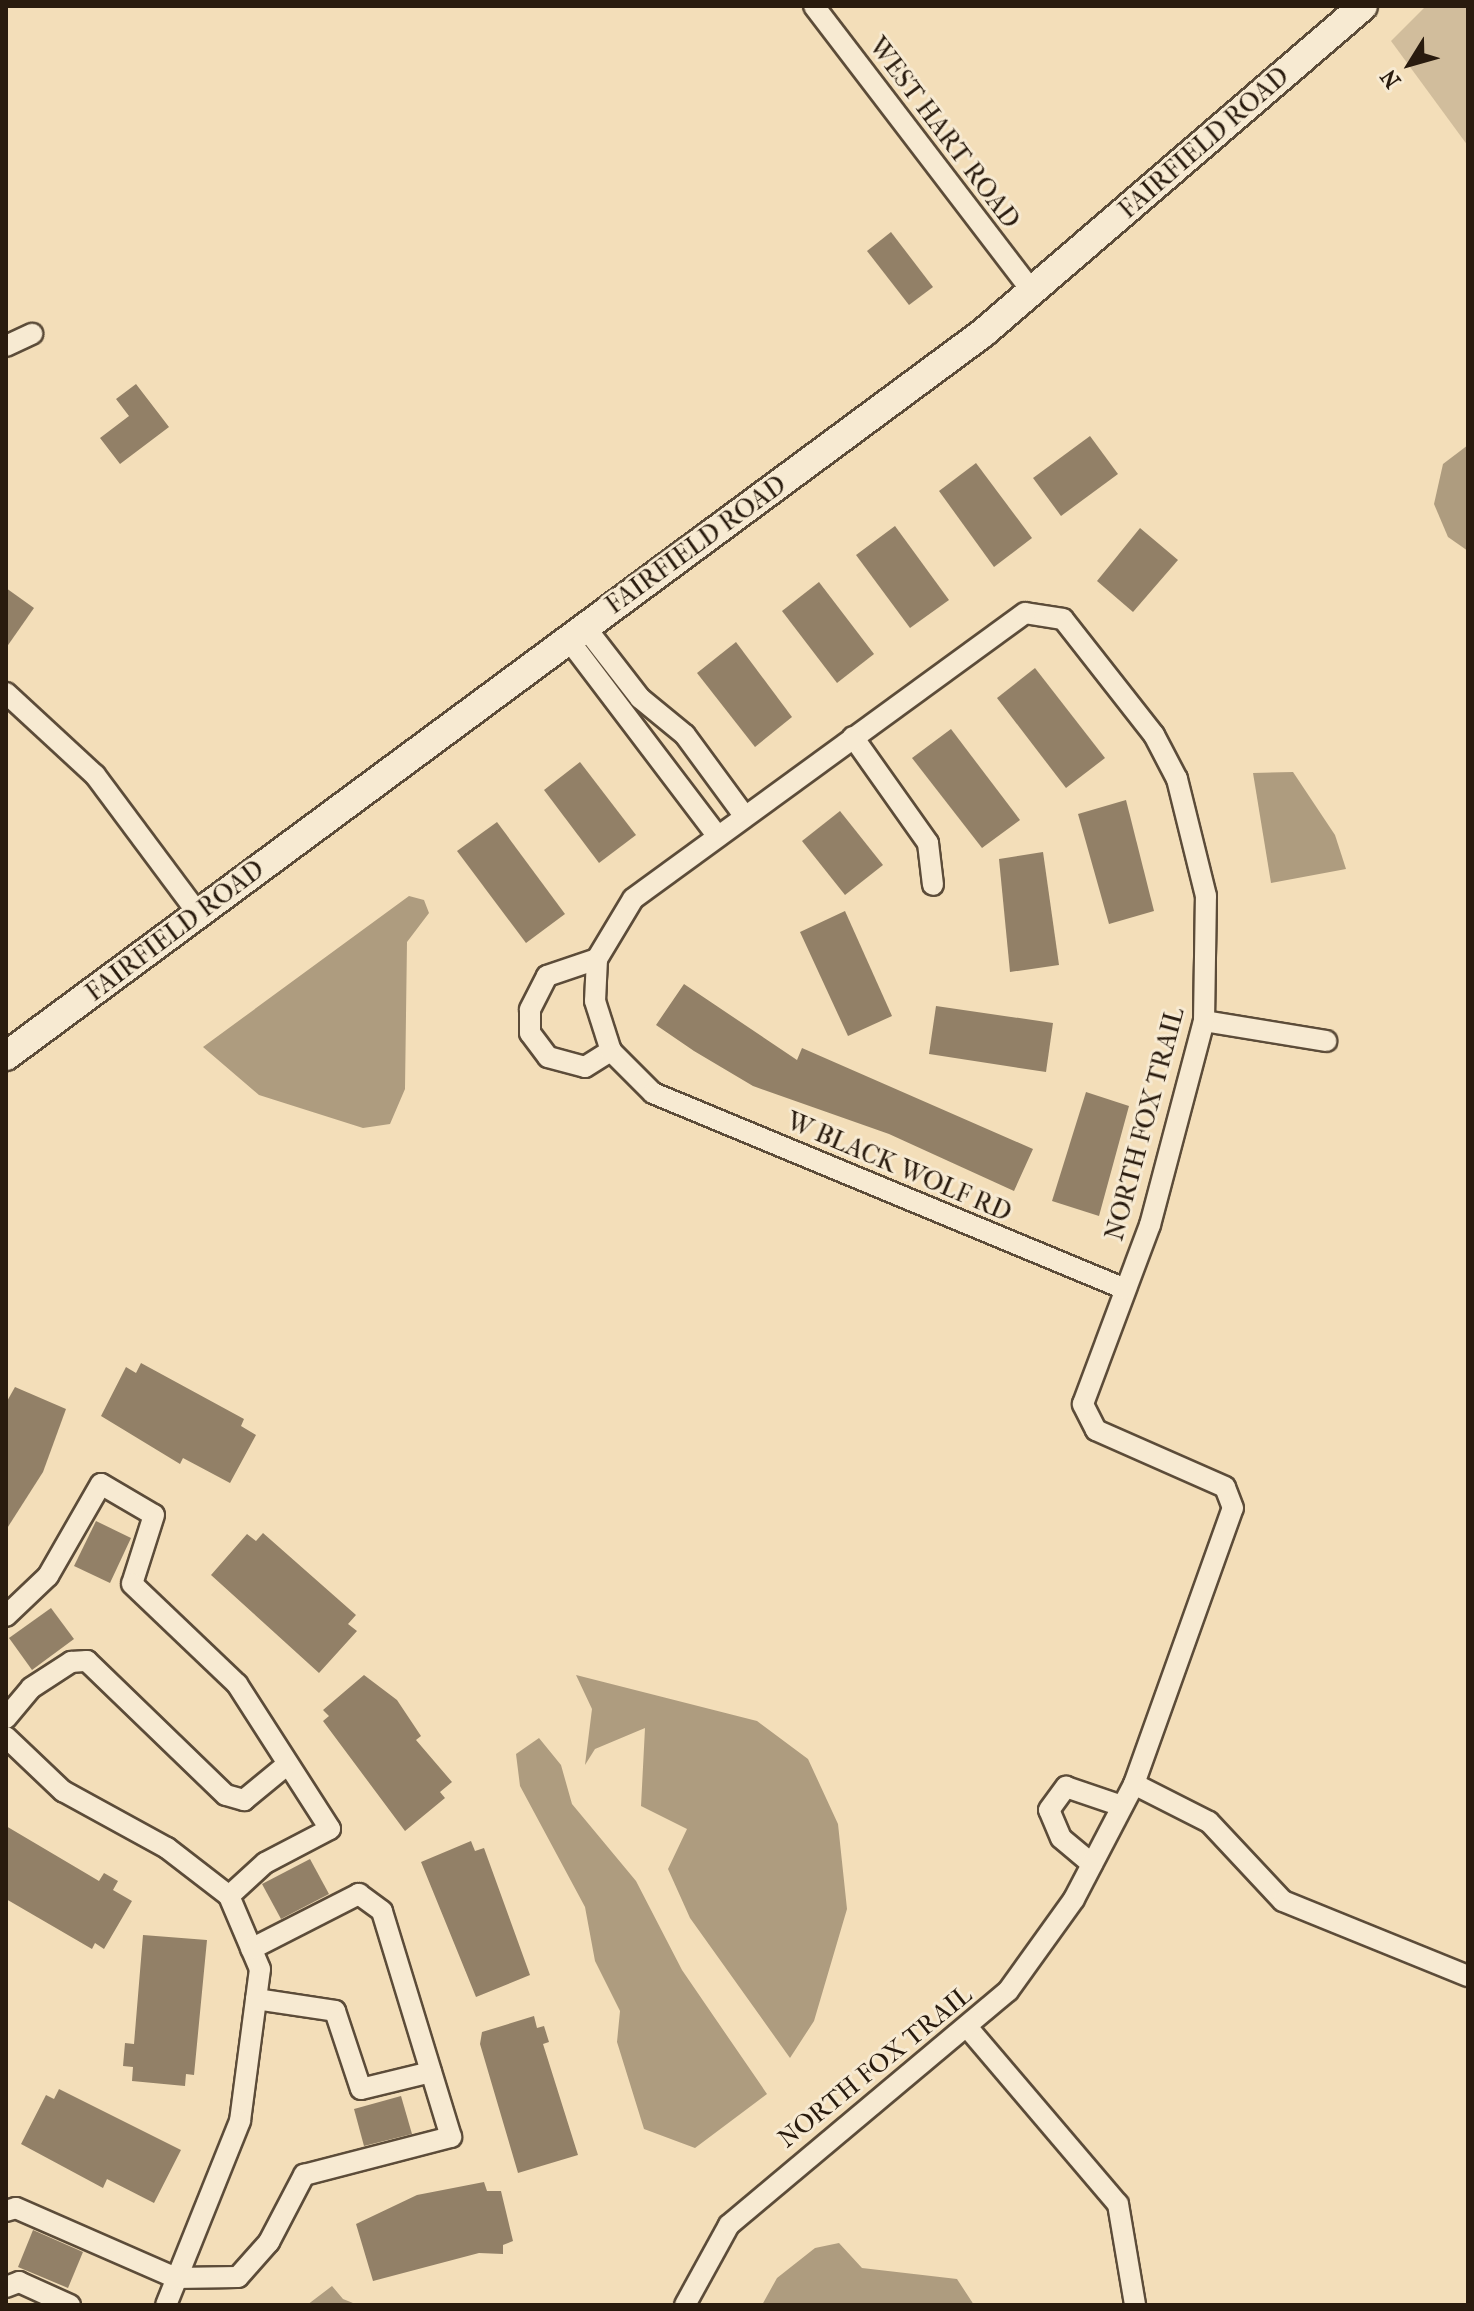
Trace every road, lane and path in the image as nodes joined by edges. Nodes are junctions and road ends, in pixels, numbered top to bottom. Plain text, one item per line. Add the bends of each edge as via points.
1 (814, 6) edge
2 (1363, 6) edge
3 (1032, 291) junction
4 (32, 334) dead end
5 (6, 346) edge
6 (577, 633) junction
7 (6, 693) edge
8 (853, 737) junction
9 (743, 814) junction
10 (711, 840) junction
11 (933, 885) dead end
12 (198, 913) junction
13 (597, 959) junction
14 (1204, 1021) junction
15 (1326, 1041) dead end
16 (611, 1051) junction
17 (6, 1056) edge
18 (1125, 1289) junction
19 (6, 1616) edge
20 (6, 1718) edge
21 (6, 1737) edge
22 (284, 1767) junction
23 (1134, 1784) junction
24 (1122, 1806) junction
25 (1092, 1864) junction
26 (229, 1896) junction
27 (251, 1949) junction
28 (1468, 1976) edge
29 (256, 1999) junction
30 (968, 2028) junction
31 (431, 2072) junction
32 (6, 2211) edge
33 (176, 2278) junction
34 (6, 2287) edge
35 (70, 2305) edge
36 (166, 2305) edge
37 (685, 2305) edge
38 (1135, 2305) edge

1 - 3 street, WEST HART ROAD
2 - 3 street, FAIRFIELD ROAD
3 - 6 street, FAIRFIELD ROAD
4 - 5 street
6 - 9 street via 685,735
6 - 10 street
6 - 12 street, FAIRFIELD ROAD
7 - 12 street via 95,775
8 - 9 street, NORTH FOX TRAIL
8 - 11 street via 928,843
8 - 14 street, NORTH FOX TRAIL via 1025,613 1063,619 1154,735 1177,779 1206,896
9 - 10 street, NORTH FOX TRAIL
10 - 13 street, NORTH FOX TRAIL via 633,899
12 - 17 street, FAIRFIELD ROAD
13 - 16 street via 595,1001
13 - 16 street via 547,976 530,1010 530,1033 548,1057 585,1067
14 - 15 street
14 - 18 street, NORTH FOX TRAIL via 1150,1225
16 - 18 street, W BLACK WOLF RD via 653,1093
18 - 23 street, NORTH FOX TRAIL via 1083,1404 1096,1430 1225,1487 1233,1508
19 - 22 street via 48,1576 101,1484 154,1515 132,1584 237,1684
20 - 22 street via 31,1688 71,1662 87,1661 226,1795 244,1800
21 - 26 street via 63,1791 167,1848
22 - 26 street via 330,1829 265,1863
23 - 24 street, NORTH FOX TRAIL
23 - 28 street via 1209,1822 1283,1901
24 - 25 street, NORTH FOX TRAIL
24 - 25 street via 1066,1787 1049,1810 1061,1838
25 - 30 street, NORTH FOX TRAIL via 1008,1991
26 - 27 street
27 - 29 street via 260,1969
27 - 31 street via 359,1894 382,1911
29 - 31 street via 335,2011 361,2089
29 - 33 street via 240,2121
30 - 37 street, NORTH FOX TRAIL via 729,2225
30 - 38 street via 1118,2204
31 - 33 street via 451,2137 304,2175 269,2242 238,2277
32 - 33 street via 16,2208
33 - 36 street
34 - 35 street via 19,2282

